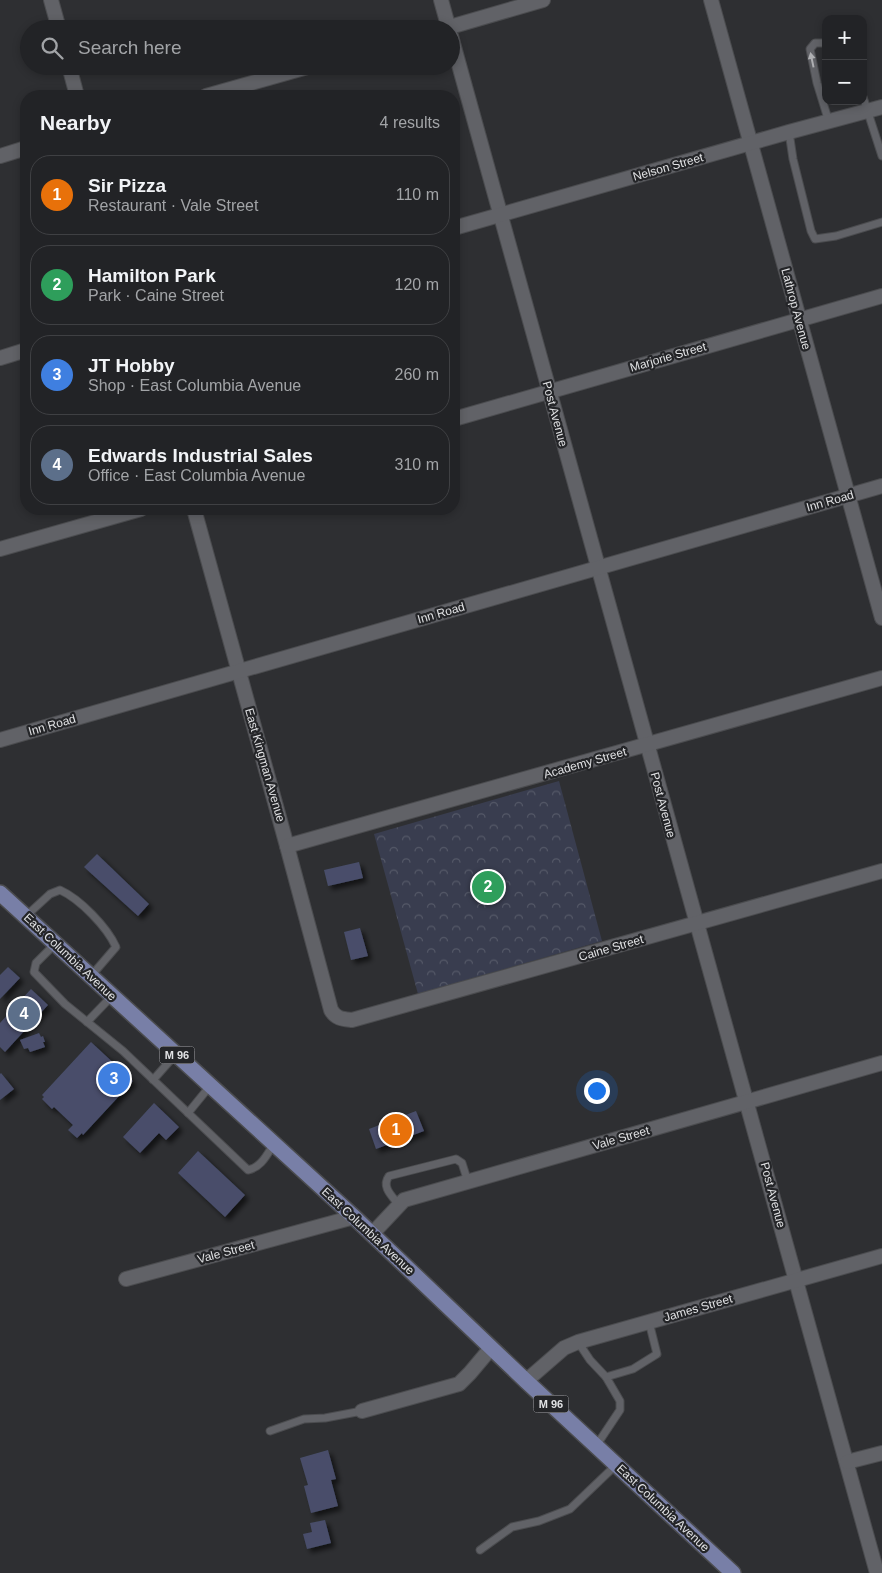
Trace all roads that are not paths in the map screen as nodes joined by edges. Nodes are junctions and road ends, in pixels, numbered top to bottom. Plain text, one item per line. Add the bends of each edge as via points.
1 (51, 0) edge
2 (441, 0) edge
3 (543, 0) edge
4 (711, 0) edge
5 (57, 20) edge
6 (446, 20) edge
7 (460, 26) edge
8 (822, 42) edge
9 (460, 73) edge
10 (71, 75) edge
11 (280, 75) edge
12 (75, 90) edge
13 (227, 90) edge
14 (866, 105) edge
15 (882, 107) edge
16 (868, 111) junction
17 (829, 122) junction
18 (789, 132) junction
19 (750, 143) junction
20 (20, 150) edge
21 (0, 156) edge
22 (882, 156) edge
23 (500, 215) junction
24 (882, 222) edge
25 (460, 226) edge
26 (882, 296) edge
27 (799, 320) junction
28 (20, 352) edge
29 (0, 358) edge
30 (549, 391) junction
31 (460, 417) edge
32 (882, 486) edge
33 (848, 495) junction
34 (120, 515) edge
35 (196, 515) edge
36 (0, 549) edge
37 (598, 568) junction
38 (882, 618) edge
39 (238, 671) junction
40 (882, 678) edge
41 (0, 740) edge
42 (647, 745) junction
43 (288, 846) junction
44 (882, 871) edge
45 (0, 893) edge
46 (26, 916) junction
47 (696, 924) junction
48 (55, 944) junction
49 (91, 976) junction
50 (112, 996) junction
51 (340, 1019) joint
52 (87, 1022) junction
53 (176, 1054) junction
54 (882, 1063) edge
55 (153, 1080) junction
56 (210, 1086) junction
57 (747, 1101) junction
58 (188, 1113) junction
59 (274, 1144) junction
60 (468, 1182) junction
61 (399, 1206) junction
62 (354, 1218) junction
63 (372, 1234) junction
64 (882, 1256) edge
65 (126, 1279) dead end
66 (797, 1280) junction
67 (649, 1322) junction
68 (578, 1342) junction
69 (491, 1348) junction
70 (606, 1377) junction
71 (526, 1381) junction
72 (362, 1411) joint
73 (270, 1431) dead end
74 (596, 1446) junction
75 (882, 1452) edge
76 (847, 1462) junction
77 (617, 1465) junction
78 (480, 1550) dead end
79 (733, 1573) edge
80 (877, 1573) edge

1 - 5 street
2 - 6 street, Post Avenue
3 - 7 street
4 - 19 street, Lathrop Avenue
17 -> 8 lane via 810,49 815,43
9 - 23 street, Post Avenue
10 - 12 street
11 - 13 street
14 - 16 lane
15 - 16 street, Nelson Street
16 - 17 street, Nelson Street
16 - 22 lane
17 - 18 street, Nelson Street
18 - 19 street, Nelson Street
18 - 24 lane via 815,240
19 - 23 street, Nelson Street
19 - 27 street, Lathrop Avenue
20 - 21 street
23 - 25 street, Nelson Street
23 - 30 street, Post Avenue
26 - 27 street, Marjorie Street
27 - 30 street, Marjorie Street
27 - 33 street, Lathrop Avenue
28 - 29 street
30 - 31 street, Marjorie Street
30 - 37 street, Post Avenue
32 - 33 street, Inn Road
33 - 37 street, Inn Road
33 - 38 street, Lathrop Avenue
34 - 36 street
35 - 39 street, East Kingman Avenue
37 - 39 street, Inn Road
37 - 42 street, Post Avenue
39 - 41 street, Inn Road
39 - 43 street, East Kingman Avenue
40 - 42 street, Academy Street
42 - 43 street, Academy Street
42 - 47 street, Post Avenue
43 - 51 street, East Kingman Avenue via 331,1010
44 - 47 street, Caine Street
45 - 46 main road, East Columbia Avenue / M 96
46 - 48 main road, East Columbia Avenue / M 96
46 - 49 lane via 50,894 60,890 71,895 110,934 116,947
47 - 51 street, Caine Street via 352,1020
47 - 57 street, Post Avenue
48 - 49 main road, East Columbia Avenue / M 96
48 - 52 lane via 36,963 34,972 64,1004
49 - 50 main road, East Columbia Avenue / M 96
50 - 52 lane
50 - 53 main road, East Columbia Avenue / M 96
52 - 55 lane
53 - 55 lane
53 - 56 main road, East Columbia Avenue / M 96
54 - 57 street, Vale Street
55 - 58 lane
56 - 58 lane
56 - 59 main road, East Columbia Avenue / M 96
57 - 60 street, Vale Street
57 - 66 street, Post Avenue
58 - 59 lane via 248,1170 260,1164
59 - 62 main road, East Columbia Avenue / M 96
60 - 61 street, Vale Street via 404,1200
60 - 61 lane via 462,1163 456,1159 389,1176 385,1187
61 - 63 street, Vale Street
62 - 63 main road, East Columbia Avenue / M 96
62 - 65 street, Vale Street
63 - 69 main road, East Columbia Avenue / M 96
64 - 66 street, James Street
66 - 67 street, James Street
66 - 76 street, Post Avenue
67 - 68 street, James Street
67 - 70 lane via 657,1354 632,1369
68 - 70 lane
68 - 71 street, James Street via 564,1348
69 - 71 main road, East Columbia Avenue / M 96
69 - 72 street via 458,1384
70 - 74 lane via 620,1401 620,1410
71 - 74 main road, East Columbia Avenue / M 96
72 - 73 lane via 304,1419
74 - 77 main road, East Columbia Avenue / M 96
75 - 76 street
76 - 80 street, Post Avenue
77 - 78 lane via 570,1510 512,1527
77 - 79 main road, East Columbia Avenue / M 96

